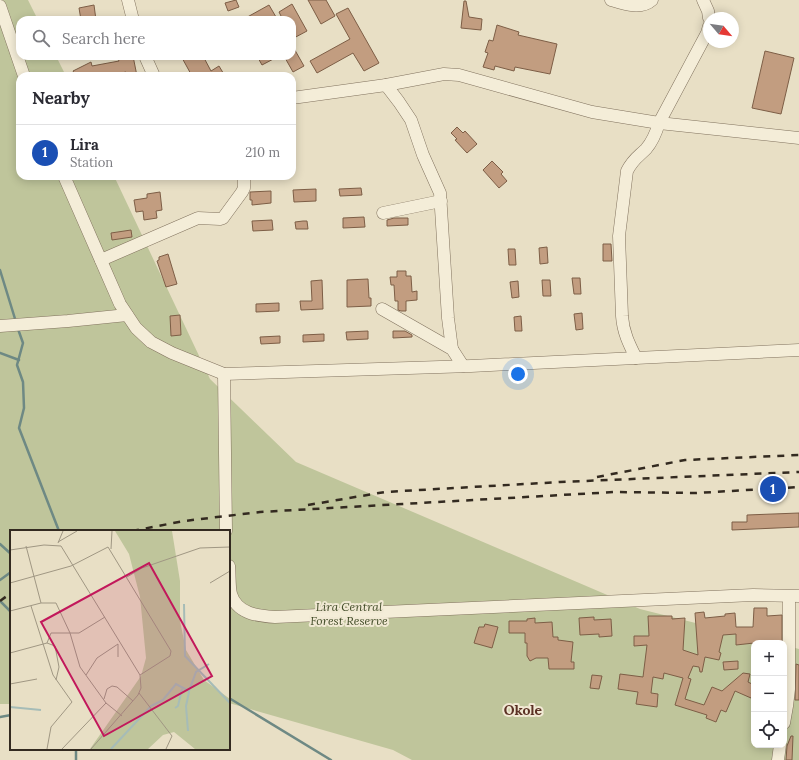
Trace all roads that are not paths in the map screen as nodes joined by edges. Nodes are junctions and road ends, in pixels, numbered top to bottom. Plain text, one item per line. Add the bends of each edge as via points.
1 (128, 0) edge
2 (611, 0) edge
3 (652, 0) edge
4 (703, 0) edge
5 (0, 6) edge
6 (708, 12) edge
7 (132, 16) edge
8 (703, 40) edge
9 (16, 53) edge
10 (19, 60) edge
11 (147, 60) edge
12 (23, 72) edge
13 (152, 72) edge
14 (386, 84) junction
15 (296, 97) edge
16 (659, 123) junction
17 (799, 138) edge
18 (66, 180) edge
19 (244, 180) edge
20 (441, 200) junction
21 (383, 213) dead end
22 (101, 260) junction
23 (382, 309) dead end
24 (127, 315) junction
25 (0, 326) edge
26 (452, 349) junction
27 (799, 350) edge
28 (636, 358) junction
29 (463, 366) junction
30 (224, 374) junction
31 (226, 530) edge
32 (230, 580) edge
33 (794, 596) edge
34 (787, 712) edge
35 (780, 748) edge
36 (778, 760) edge

1 - 7 street
2 - 3 street via 629,5
4 - 6 street
5 - 9 street
8 - 16 street
10 - 12 street
11 - 13 street
14 - 15 street
14 - 16 street via 444,74 459,75 592,112
14 - 20 street via 411,120
16 - 17 street
16 - 28 street via 654,139 631,162 627,171 619,236 623,328
18 - 22 street
19 - 22 street via 242,192 223,218 198,218
20 - 21 street
20 - 26 street
22 - 24 street
23 - 26 street
24 - 25 street
24 - 30 street via 151,342
26 - 29 street
27 - 28 street
28 - 29 street
29 - 30 street
30 - 31 street
32 - 33 street via 235,603 246,612 275,617 754,595
33 - 34 street
35 - 36 street

